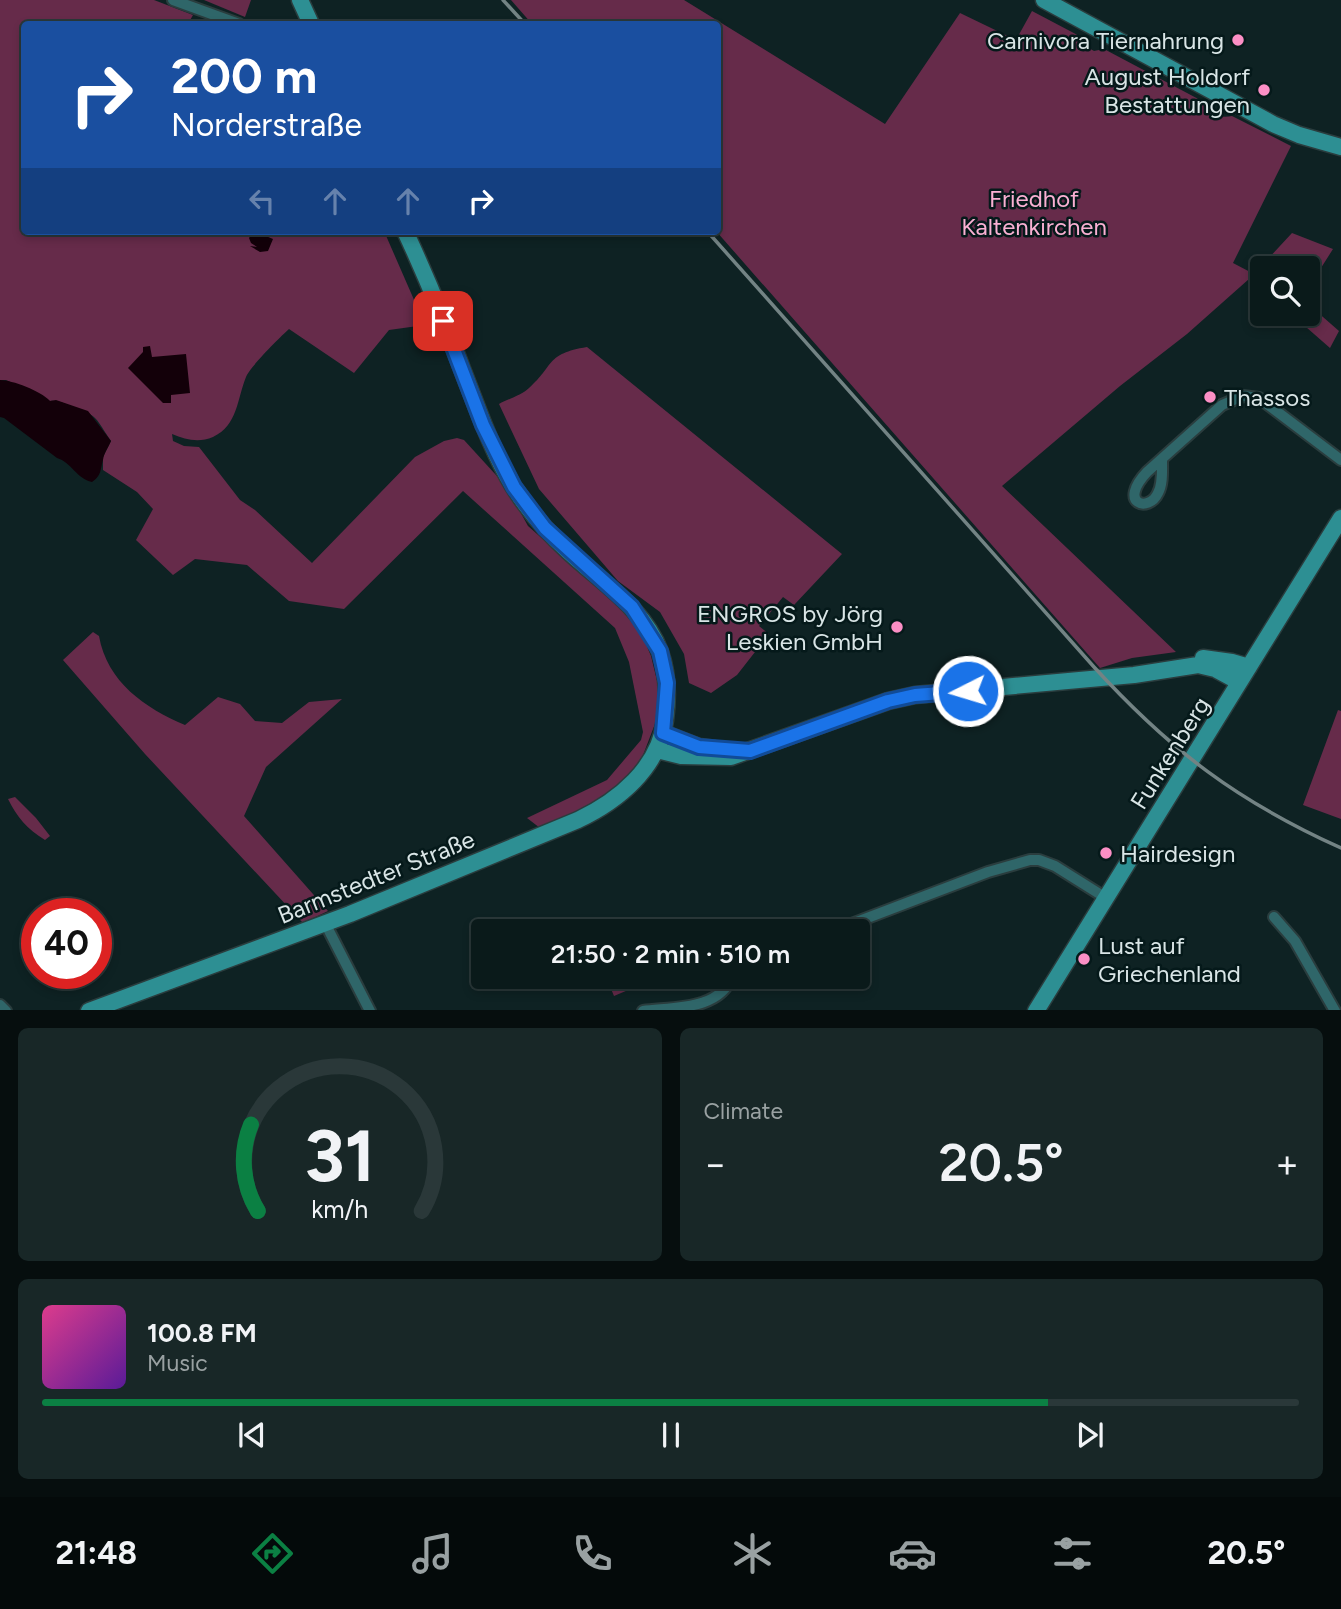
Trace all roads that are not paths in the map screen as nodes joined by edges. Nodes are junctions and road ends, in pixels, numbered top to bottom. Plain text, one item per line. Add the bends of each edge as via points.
1 (173, 0) edge
2 (300, 0) edge
3 (1044, 0) edge
4 (231, 21) edge
5 (310, 21) edge
6 (1341, 147) edge
7 (407, 235) edge
8 (1162, 460) dead end
9 (1341, 460) edge
10 (1341, 518) edge
11 (1249, 667) junction
12 (1157, 670) junction
13 (1239, 682) junction
14 (663, 733) junction
15 (657, 750) junction
16 (750, 751) junction
17 (1106, 898) junction
18 (1274, 917) dead end
19 (865, 919) edge
20 (326, 923) junction
21 (724, 989) edge
22 (0, 1005) edge
23 (6, 1010) edge
24 (89, 1010) edge
25 (370, 1010) edge
26 (643, 1010) edge
27 (1036, 1010) edge
28 (1335, 1010) edge

1 - 4 street
2 - 5 main road
3 - 6 main road via 1273,124
7 - 14 main road, Barmstedter Straße via 483,425 514,487 559,543 632,607 660,651 667,683
8 - 9 street via 1222,405 1243,397 1259,398
10 - 11 main road, Funkenberg
11 - 12 main road via 1208,657 1173,662
11 - 13 main road, Funkenberg
12 - 13 main road via 1198,665
12 - 16 main road via 915,695
13 - 17 main road, Funkenberg
14 - 15 main road, Barmstedter Straße
14 - 16 main road via 699,747
15 - 16 main road via 713,758
15 - 20 main road, Barmstedter Straße via 641,773 605,807
17 - 19 street via 1055,866 1030,860
17 - 27 main road, Funkenberg
18 - 28 street via 1296,941
20 - 24 main road, Barmstedter Straße
20 - 25 street
21 - 26 street via 696,1006
22 - 23 street

